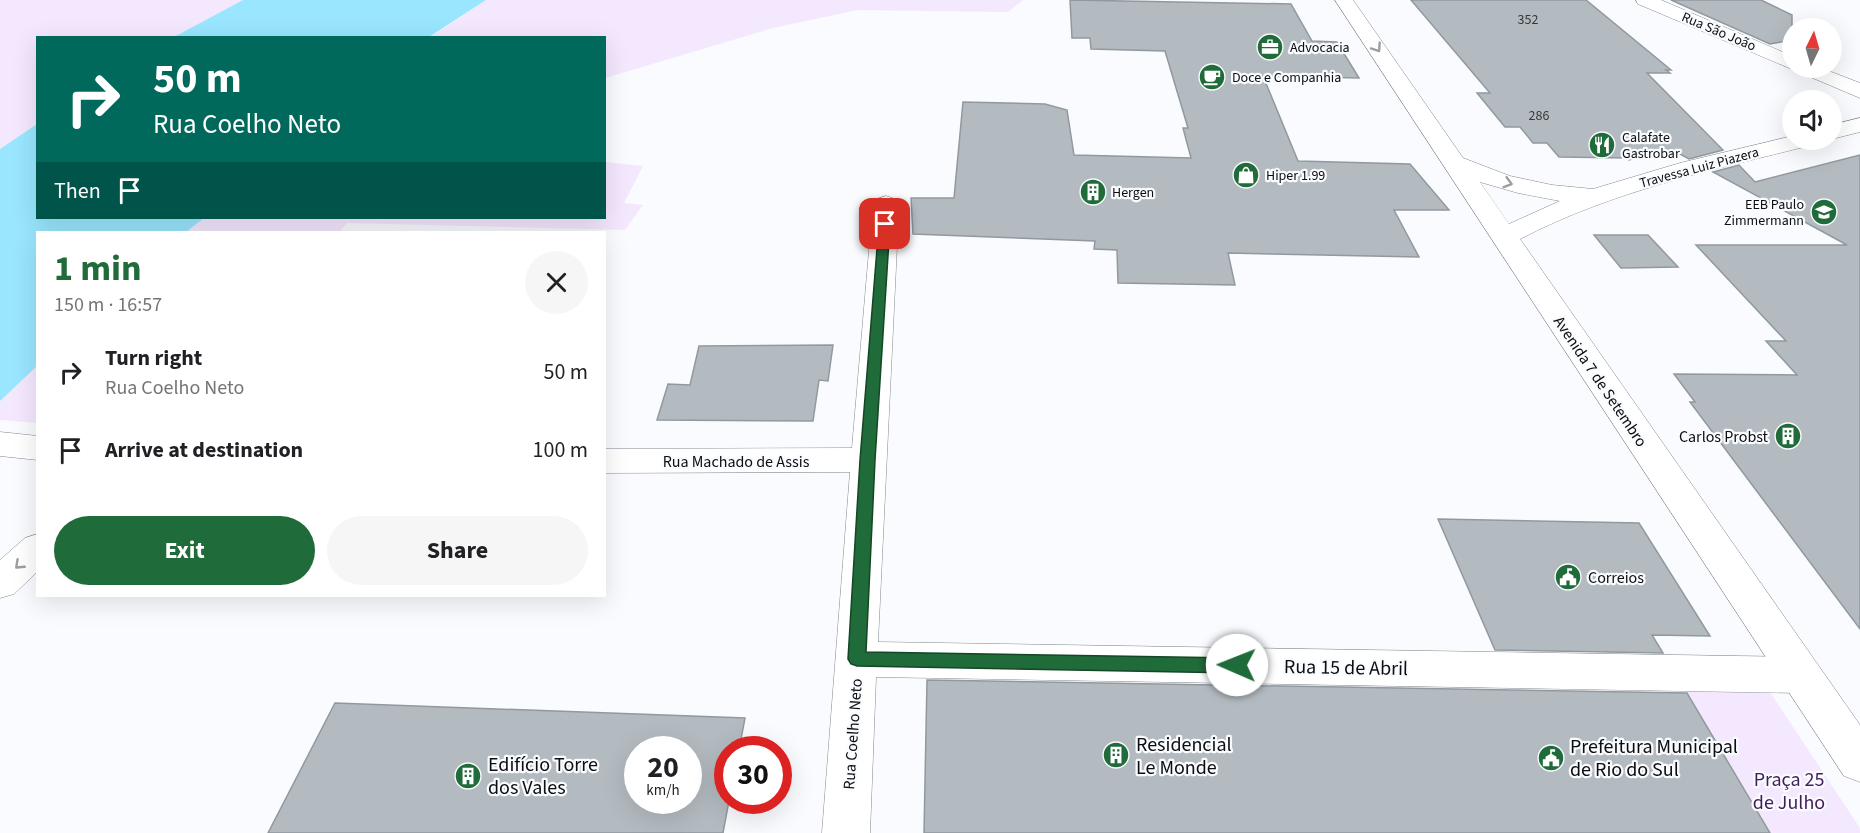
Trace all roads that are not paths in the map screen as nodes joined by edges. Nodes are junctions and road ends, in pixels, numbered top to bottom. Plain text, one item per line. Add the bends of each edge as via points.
1 (1344, 0) edge
2 (1645, 0) edge
3 (1782, 59) edge
4 (1828, 78) edge
5 (1860, 91) edge
6 (1860, 125) edge
7 (1842, 130) edge
8 (1782, 146) edge
9 (1453, 162) junction
10 (1595, 195) junction
11 (886, 204) dead end
12 (1504, 237) junction
13 (0, 444) edge
14 (36, 447) edge
15 (867, 460) junction
16 (606, 461) edge
17 (36, 550) edge
18 (0, 583) edge
19 (857, 659) junction
20 (1800, 675) junction
21 (1860, 761) edge
22 (846, 833) edge

1 -> 9 street, Avenida 7 de Setembro
2 - 3 street, Rua São João
4 - 5 street
6 - 7 street
8 - 10 street, Travessa Luiz Piazera
9 -> 10 street, Travessa Luiz Piazera via 1508,184
9 - 12 street, Avenida 7 de Setembro
10 - 12 street, Travessa Luiz Piazera
11 - 15 street, Rua Coelho Neto
12 - 20 street, Avenida 7 de Setembro
13 - 14 street
15 - 16 street, Rua Machado de Assis
15 - 19 street, Rua Coelho Neto
17 -> 18 street
19 - 20 street, Rua 15 de Abril
19 - 22 street, Rua Coelho Neto
20 - 21 street, Avenida 7 de Setembro

